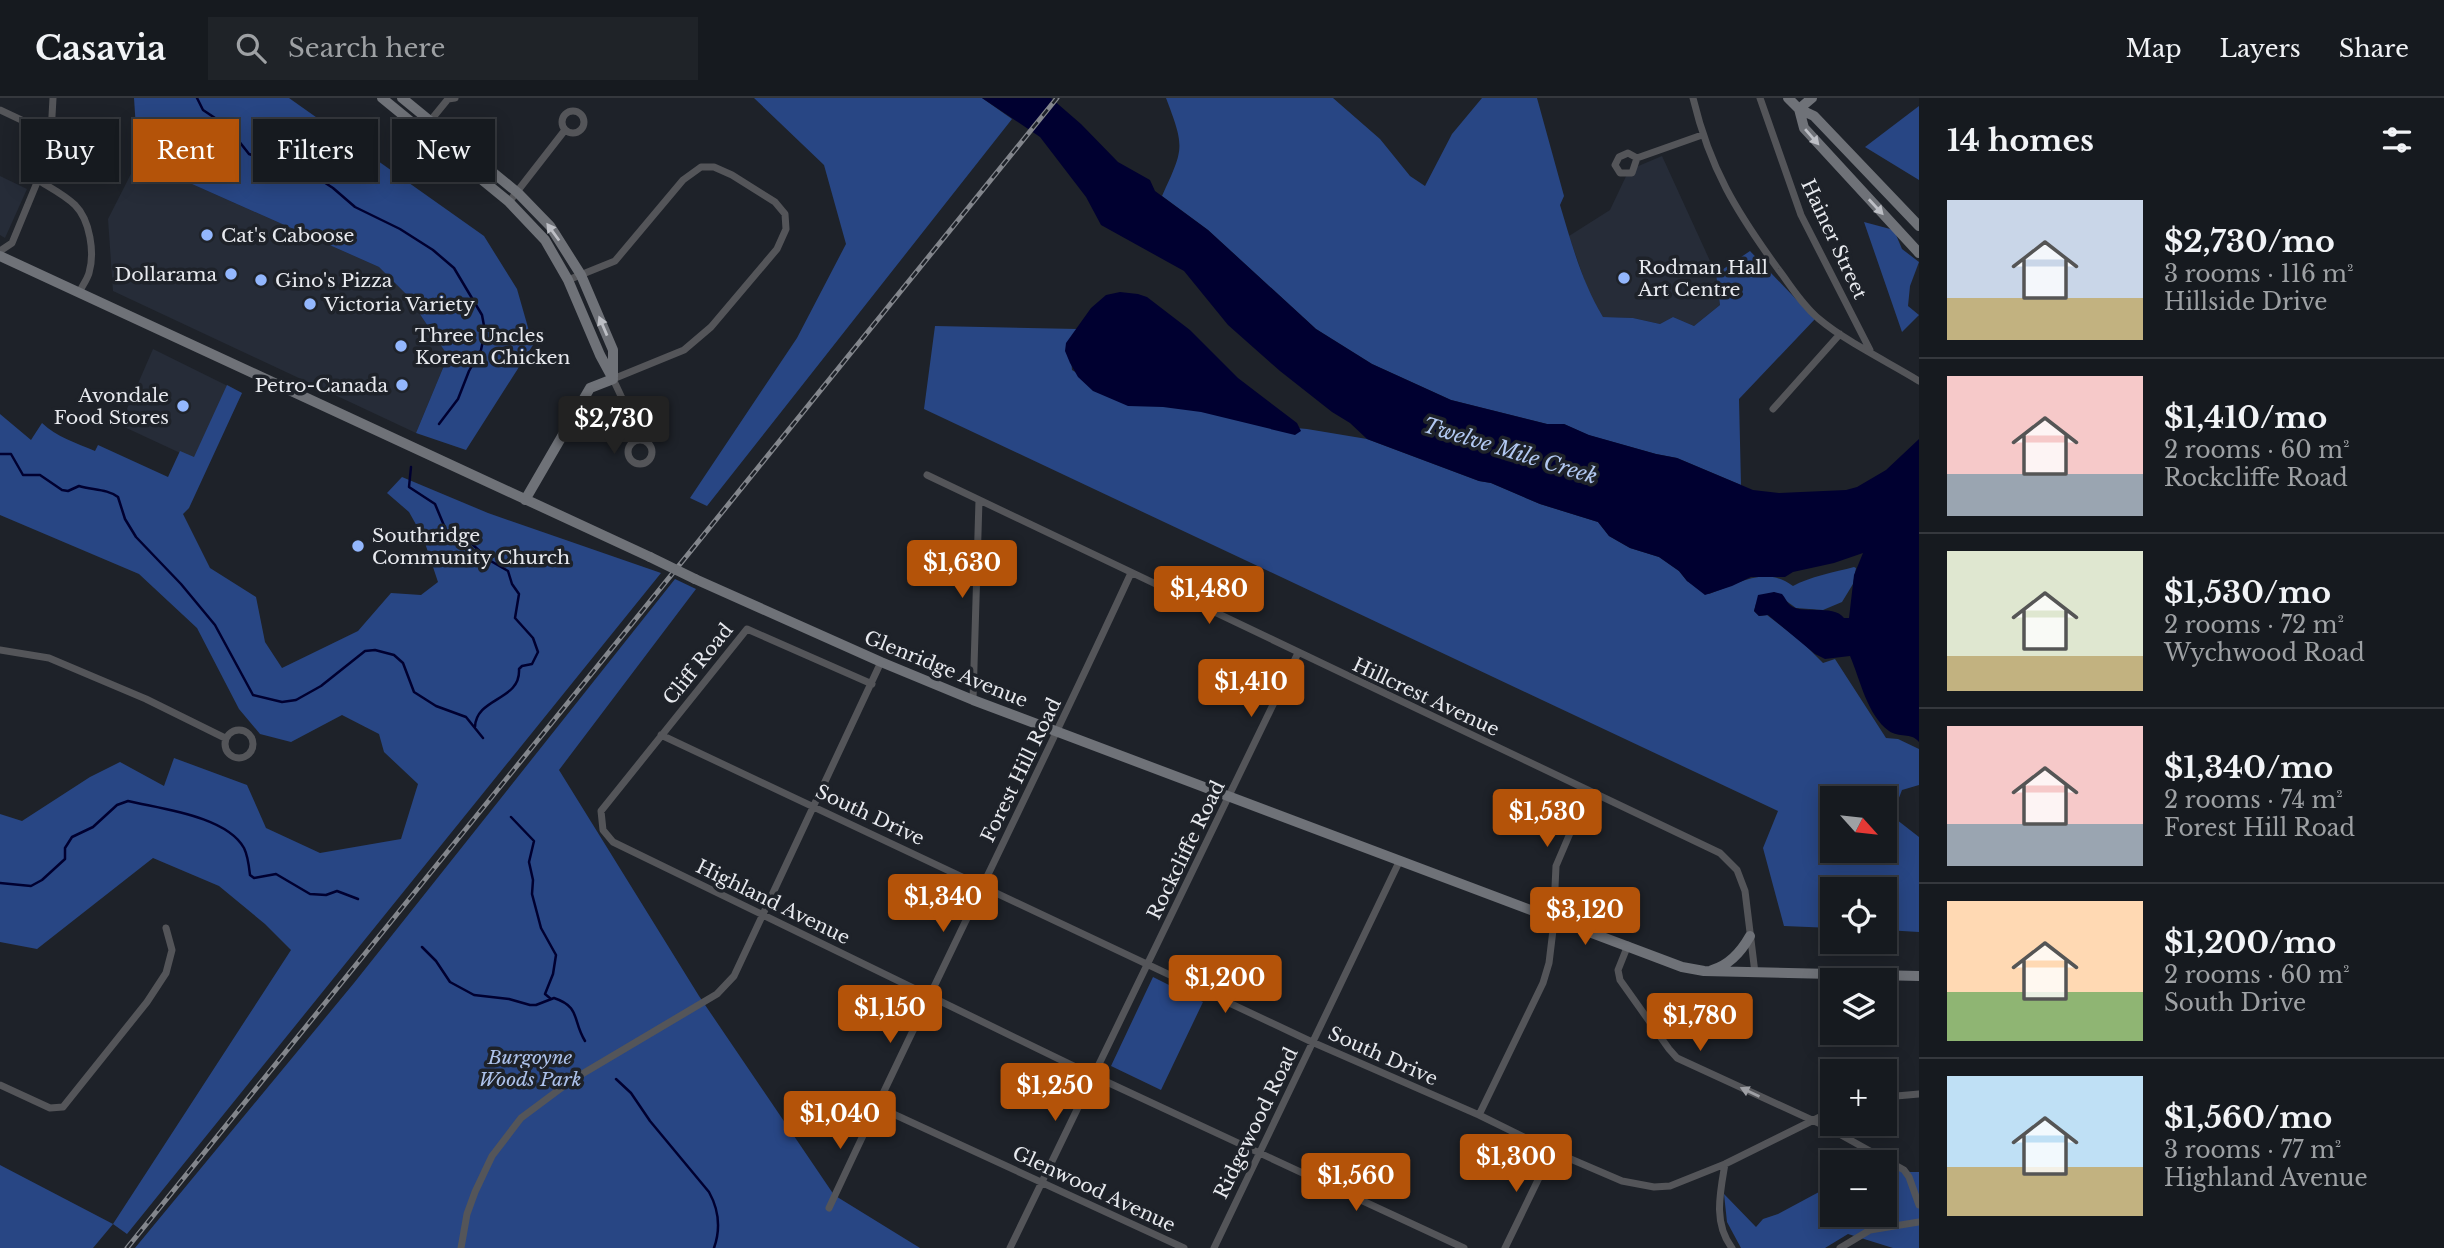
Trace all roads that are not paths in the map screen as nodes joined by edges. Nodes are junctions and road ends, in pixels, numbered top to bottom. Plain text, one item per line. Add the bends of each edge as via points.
1 (54, 98) edge
2 (382, 98) edge
3 (402, 98) edge
4 (448, 98) edge
5 (455, 98) edge
6 (1693, 98) edge
7 (1760, 98) edge
8 (1788, 98) edge
9 (1812, 98) edge
10 (1799, 109) junction
11 (0, 110) edge
12 (52, 119) edge
13 (407, 119) edge
14 (428, 119) edge
15 (432, 119) edge
16 (21, 120) edge
17 (565, 131) dead end
18 (1702, 135) junction
19 (1637, 158) dead end
20 (495, 174) edge
21 (37, 182) edge
22 (41, 182) edge
23 (484, 182) edge
24 (518, 193) junction
25 (509, 202) junction
26 (1919, 226) edge
27 (1919, 253) edge
28 (0, 254) edge
29 (581, 275) junction
30 (568, 280) junction
31 (79, 293) junction
32 (1840, 334) junction
33 (1870, 351) junction
34 (613, 379) junction
35 (1919, 381) edge
36 (1773, 409) dead end
37 (637, 440) dead end
38 (927, 475) dead end
39 (525, 500) junction
40 (979, 500) junction
41 (1131, 573) junction
42 (0, 650) edge
43 (1298, 653) junction
44 (881, 662) junction
45 (872, 684) junction
46 (973, 701) junction
47 (1057, 733) junction
48 (661, 735) junction
49 (225, 738) junction
50 (1588, 791) junction
51 (1229, 796) junction
52 (814, 806) junction
53 (603, 830) joint
54 (1400, 860) junction
55 (982, 884) junction
56 (762, 914) junction
57 (1553, 918) junction
58 (166, 928) dead end
59 (1750, 936) junction
60 (1628, 945) junction
61 (1149, 963) junction
62 (1704, 971) junction
63 (1755, 973) junction
64 (1919, 976) edge
65 (929, 996) junction
66 (1312, 1042) junction
67 (1094, 1076) junction
68 (0, 1086) edge
69 (1919, 1094) edge
70 (1897, 1096) edge
71 (876, 1106) junction
72 (1479, 1115) junction
73 (1820, 1116) edge
74 (1812, 1120) junction
75 (1259, 1152) junction
76 (1552, 1152) junction
77 (1725, 1164) junction
78 (1042, 1183) junction
79 (1919, 1205) edge
80 (830, 1208) dead end
81 (1919, 1222) edge
82 (461, 1248) edge
83 (1010, 1248) edge
84 (1184, 1248) edge
85 (1214, 1248) edge
86 (1464, 1248) edge
87 (1505, 1248) edge
88 (1732, 1248) edge
89 (1840, 1248) edge

1 - 12 street
2 - 13 main road
3 - 14 main road
4 - 5 street
4 - 15 street
6 - 18 street
7 - 33 street, Hainer Street via 1801,215
8 - 10 main road
9 - 10 main road
10 - 26 main road via 1814,116 1844,145
10 -> 27 main road via 1804,128
11 - 16 street
17 - 24 street
18 - 19 street
18 - 32 street via 1745,222 1802,301
20 - 24 main road
21 - 28 street via 12,243
22 - 31 street via 74,204 86,226 89,272
23 - 25 main road
24 - 25 street
29 -> 24 main road via 550,226
25 - 30 main road via 545,240
28 - 31 main road, Glenridge Avenue
29 - 30 street
34 -> 29 main road via 613,351
29 - 34 street via 615,261 683,180 701,167 733,175 775,202 785,214 786,229 777,249 711,327 684,350
30 - 34 main road
31 - 39 main road, Glenridge Avenue
32 - 33 street
32 - 36 street
33 - 35 street
34 - 37 street
34 - 39 main road via 590,388
38 - 40 street, Hillcrest Avenue
39 - 44 main road, Glenridge Avenue, bridge
40 - 41 street, Hillcrest Avenue
40 - 46 street
41 - 43 street, Hillcrest Avenue
41 - 47 street, Forest Hill Road
42 - 49 street via 49,658
43 - 50 street, Hillcrest Avenue
43 - 51 street, Rockcliffe Road
44 - 45 street
44 - 46 main road, Glenridge Avenue
45 - 48 street, Cliff Road via 747,629
45 - 52 street
46 - 47 main road, Glenridge Avenue
47 - 51 main road, Glenridge Avenue
47 - 55 street, Forest Hill Road
48 - 52 street, South Drive
48 - 53 street, Cliff Road via 601,811
49 - 49 street via 226,751 242,758 254,742 250,733 238,730
50 - 57 street via 1556,866
50 - 59 street, Hillcrest Avenue via 1720,853 1737,870 1745,891
51 - 54 main road, Glenridge Avenue
51 - 61 street, Rockcliffe Road
52 - 55 street, South Drive
52 - 56 street
53 - 56 street, Highland Avenue via 613,842
54 - 57 main road, Glenridge Avenue
54 - 66 street, Ridgewood Road
55 - 61 street, South Drive
55 - 65 street, Forest Hill Road
56 - 65 street, Highland Avenue
56 - 82 street via 734,976 717,994 572,1080 521,1118 492,1156 475,1192
57 - 60 main road, Glenridge Avenue
57 - 72 street via 1543,983
58 - 68 street via 172,950 166,973 148,1002 62,1107 50,1108
59 - 62 main road via 1730,961
59 - 63 street, Hillcrest Avenue
60 - 62 main road, Glenridge Avenue
74 -> 60 street via 1677,1058 1620,980 1618,970
61 - 66 street, South Drive
61 - 67 street, Rockcliffe Road
62 - 63 main road, Glenridge Avenue
63 - 64 main road, Glenridge Avenue
65 - 67 street, Highland Avenue
65 - 71 street, Forest Hill Road
66 - 72 street, South Drive
66 - 75 street, Ridgewood Road
67 - 75 street, Highland Avenue
67 - 78 street, Rockcliffe Road
69 - 70 street
71 - 78 street, Glenwood Avenue
71 - 80 street, Forest Hill Road
72 - 76 street, South Drive
73 - 74 street, South Drive
74 - 77 street, South Drive
74 - 79 street via 1904,1170
75 - 85 street, Ridgewood Road
75 - 86 street, Highland Avenue
76 - 77 street, South Drive via 1622,1181 1654,1187 1670,1186
76 - 87 street
77 - 88 street via 1718,1200 1721,1223
78 - 83 street, Rockcliffe Road
78 - 84 street, Glenwood Avenue
81 - 89 street via 1870,1230

